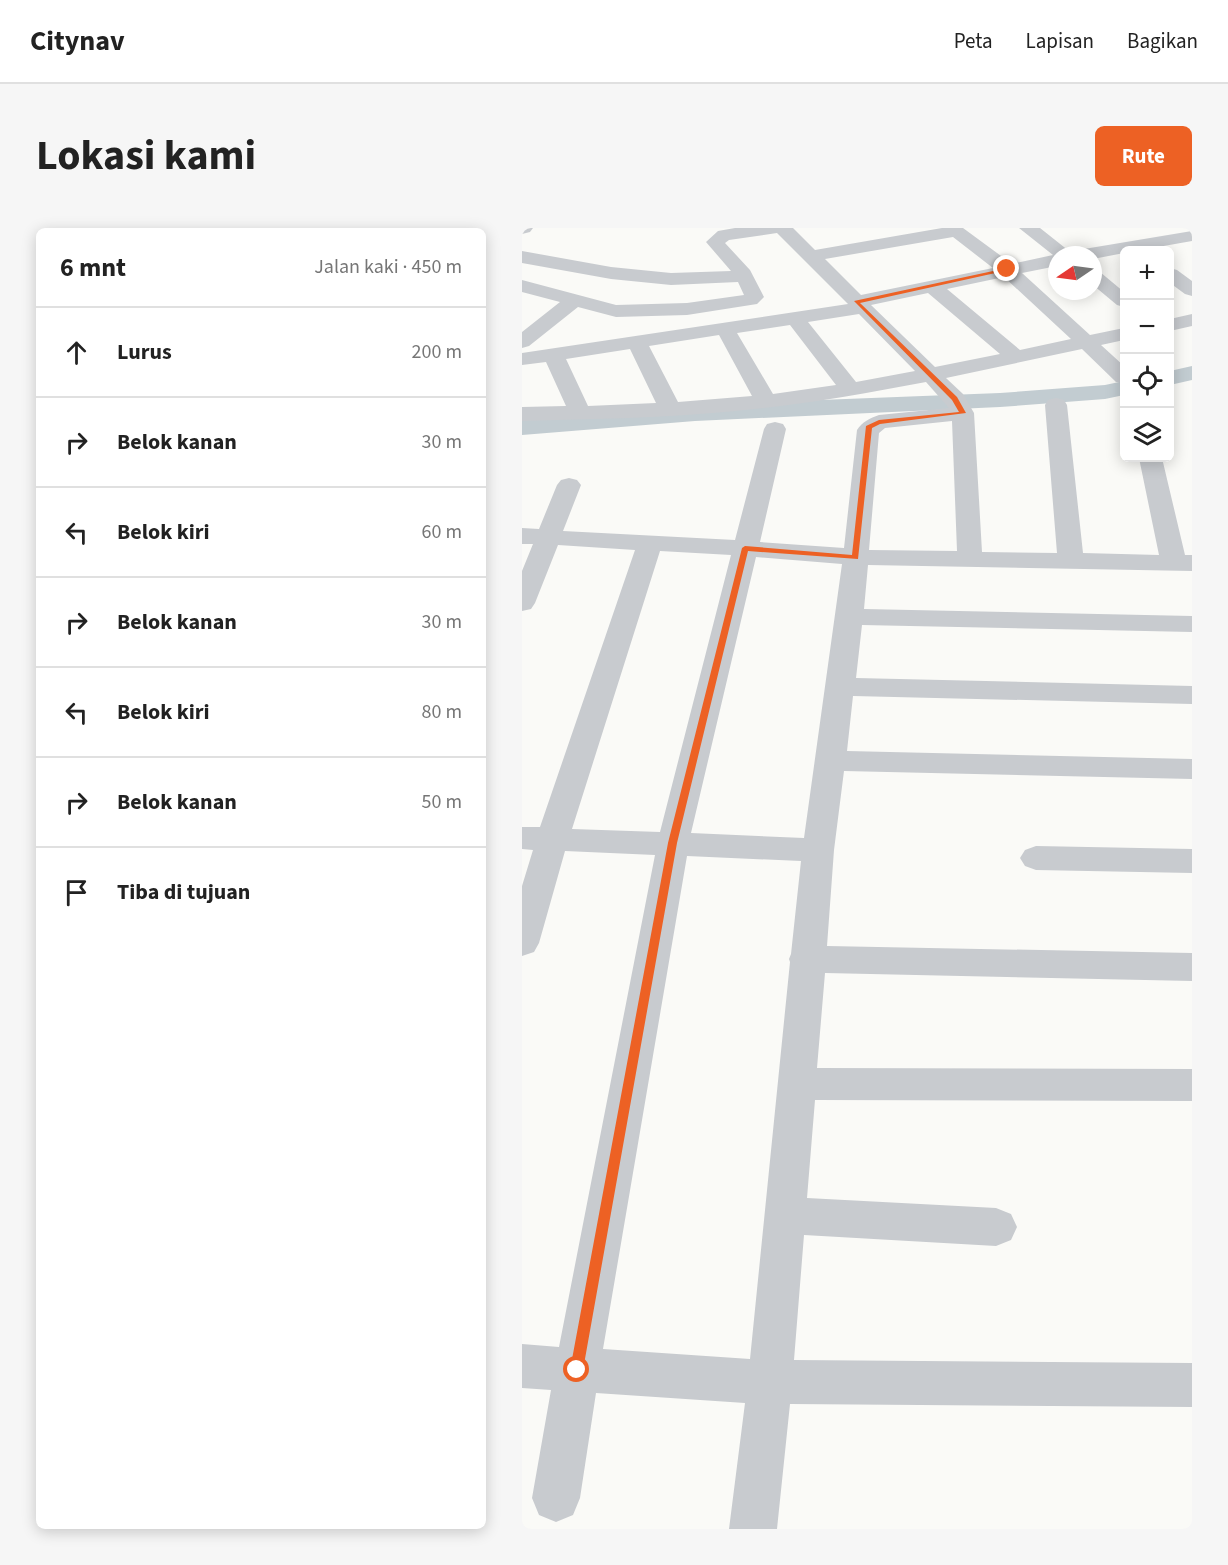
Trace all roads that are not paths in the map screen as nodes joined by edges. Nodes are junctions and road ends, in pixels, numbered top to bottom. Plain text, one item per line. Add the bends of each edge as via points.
1 (774, 228) edge
2 (783, 228) edge
3 (1028, 228) edge
4 (954, 229) edge
5 (522, 236) edge
6 (1192, 236) edge
7 (544, 240) dead end
8 (1053, 246) edge
9 (1147, 246) edge
10 (1120, 251) edge
11 (1102, 253) edge
12 (811, 256) junction
13 (522, 257) edge
14 (673, 261) dead end
15 (1048, 262) edge
16 (739, 269) junction
17 (1007, 269) junction
18 (1174, 277) edge
19 (1102, 283) edge
20 (522, 286) edge
21 (932, 286) junction
22 (1192, 290) edge
23 (1124, 300) edge
24 (573, 301) junction
25 (859, 305) junction
26 (795, 318) junction
27 (1192, 320) edge
28 (1174, 324) edge
29 (725, 329) junction
30 (1120, 335) edge
31 (1087, 341) junction
32 (522, 342) edge
33 (637, 342) junction
34 (553, 354) junction
35 (1016, 357) junction
36 (522, 359) edge
37 (1120, 373) edge
38 (931, 375) junction
39 (850, 389) junction
40 (766, 401) junction
41 (1056, 405) dead end
42 (959, 406) junction
43 (670, 409) junction
44 (580, 412) junction
45 (522, 414) edge
46 (775, 429) dead end
47 (1152, 462) edge
48 (569, 485) dead end
49 (522, 536) edge
50 (550, 537) junction
51 (650, 543) junction
52 (745, 548) junction
53 (856, 557) junction
54 (970, 559) junction
55 (1071, 562) junction
56 (1183, 563) edge
57 (522, 603) edge
58 (850, 617) junction
59 (1192, 624) edge
60 (840, 687) junction
61 (1192, 695) edge
62 (831, 761) junction
63 (1192, 769) edge
64 (537, 839) edge
65 (673, 843) junction
66 (818, 850) junction
67 (1036, 858) dead end
68 (1192, 861) edge
69 (522, 943) edge
70 (807, 959) junction
71 (1192, 967) edge
72 (797, 1084) junction
73 (1192, 1085) edge
74 (785, 1215) junction
75 (996, 1227) dead end
76 (522, 1366) edge
77 (577, 1370) junction
78 (770, 1382) junction
79 (1192, 1385) edge
80 (556, 1498) dead end
81 (753, 1529) edge

1 - 16 street via 717,238 715,242
2 - 12 street
3 - 8 street
4 - 12 street
4 - 17 street
5 - 7 street
6 - 9 street
10 - 11 street
12 - 25 street
13 - 16 street via 671,279
14 - 16 street
15 - 17 street
16 - 24 street via 754,297 743,302 616,311
17 - 21 street
17 - 31 street
18 - 22 street
19 - 23 street
20 - 24 street
21 - 25 street
21 - 35 street
24 - 32 street
25 - 26 street
25 - 38 street
26 - 29 street
26 - 39 street
27 - 28 street
29 - 33 street
29 - 40 street
30 - 31 street
31 - 35 street
31 - 37 street
33 - 34 street
33 - 43 street
34 - 36 street
34 - 44 street
35 - 38 street
38 - 39 street
38 - 42 street
39 - 40 street
40 - 43 street
41 - 55 street
42 - 53 street via 879,422 869,428
42 - 54 street
43 - 44 street
44 - 45 street
46 - 52 street
47 - 56 street
48 - 50 street
49 - 50 street
50 - 51 street
50 - 57 street
51 - 52 street
51 - 64 street
52 - 53 street
52 - 65 street
53 - 54 street
53 - 58 street
54 - 55 street
55 - 56 street
58 - 59 street
58 - 60 street
60 - 61 street
60 - 62 street
62 - 63 street
62 - 66 street
64 - 65 street
64 - 69 street
65 - 66 street
65 - 77 street
66 - 70 street
67 - 68 street
70 - 71 street
70 - 72 street
72 - 73 street
72 - 74 street
74 - 75 street
74 - 78 street
76 - 77 street
77 - 78 street
77 - 80 street
78 - 79 street
78 - 81 street

